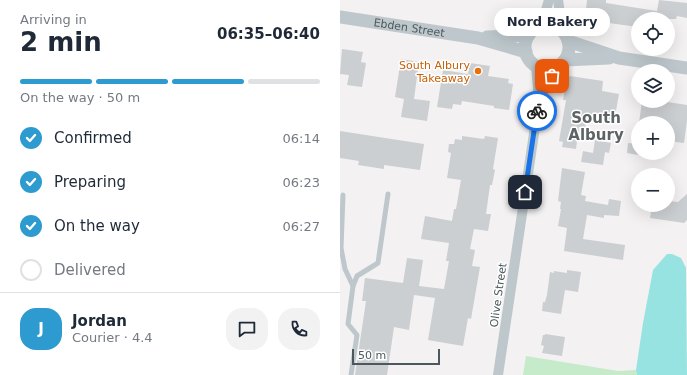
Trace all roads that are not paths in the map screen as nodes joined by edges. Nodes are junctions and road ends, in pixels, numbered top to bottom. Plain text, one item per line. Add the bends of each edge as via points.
1 (549, 0) edge
2 (558, 0) edge
3 (340, 17) edge
4 (541, 26) junction
5 (529, 35) junction
6 (565, 36) junction
7 (478, 38) junction
8 (526, 52) junction
9 (619, 58) junction
10 (561, 63) junction
11 (536, 66) junction
12 (687, 68) edge
13 (539, 100) junction
14 (388, 194) dead end
15 (342, 195) dead end
16 (353, 286) junction
17 (351, 375) edge
18 (498, 375) edge

1 - 4 street
2 - 6 street
3 - 7 street, Ebden Street
4 - 5 street
4 - 6 street via 553,26
5 - 7 street, Ebden Street
5 - 8 street via 525,46
6 - 9 street
6 - 10 street via 569,51
7 - 8 street, Ebden Street
8 - 11 street
9 - 10 street
9 - 12 street
10 - 11 street via 546,69
10 - 13 street, Olive Street
11 - 13 street, Olive Street
13 - 18 street, Olive Street
14 - 16 lane via 378,263 357,276
15 - 16 lane via 341,248 345,269
16 - 17 lane via 348,324 357,335

